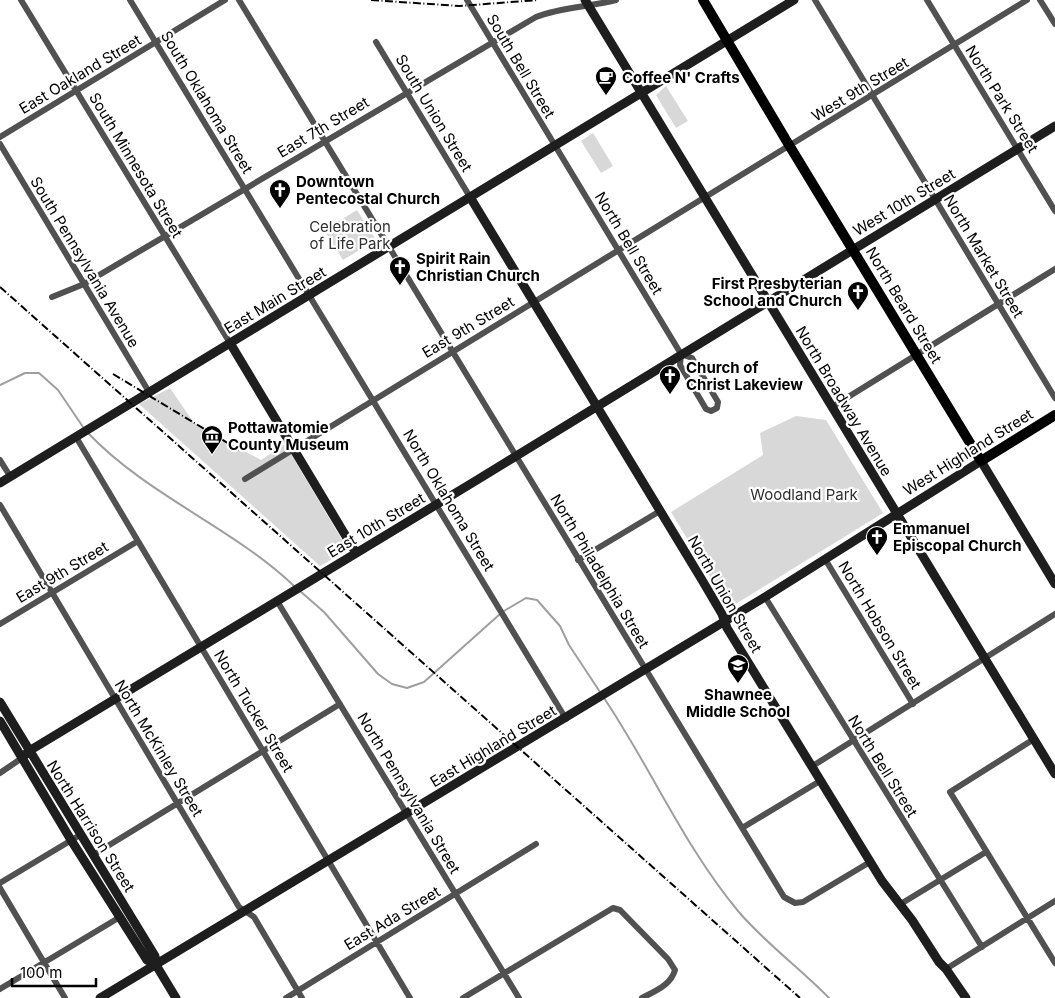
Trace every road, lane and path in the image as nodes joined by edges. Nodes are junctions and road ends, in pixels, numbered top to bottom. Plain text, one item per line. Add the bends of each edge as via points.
1 (21, 0) edge
2 (130, 0) edge
3 (225, 0) edge
4 (239, 0) edge
5 (466, 0) edge
6 (616, 0) edge
7 (703, 0) edge
8 (794, 0) edge
9 (815, 0) edge
10 (927, 0) edge
11 (1027, 0) edge
12 (1040, 0) edge
13 (587, 3) edge
14 (1055, 24) edge
15 (728, 40) junction
16 (376, 42) dead end
17 (492, 42) junction
18 (156, 43) junction
19 (954, 46) junction
20 (76, 91) junction
21 (406, 92) junction
22 (641, 93) junction
23 (872, 96) junction
24 (1055, 126) edge
25 (0, 137) edge
26 (325, 140) junction
27 (0, 144) edge
28 (555, 146) junction
29 (789, 146) junction
30 (1018, 149) junction
31 (245, 188) junction
32 (470, 197) junction
33 (705, 197) junction
34 (935, 199) junction
35 (1055, 210) edge
36 (165, 237) junction
37 (389, 247) junction
38 (852, 249) junction
39 (619, 250) junction
40 (1055, 269) edge
41 (84, 284) junction
42 (309, 295) junction
43 (52, 297) dead end
44 (768, 301) junction
45 (533, 303) junction
46 (999, 303) junction
47 (230, 343) junction
48 (452, 351) junction
49 (681, 354) junction
50 (916, 354) junction
51 (149, 392) junction
52 (1055, 398) edge
53 (373, 399) junction
54 (596, 406) junction
55 (832, 407) junction
56 (1055, 415) edge
57 (77, 436) junction
58 (293, 448) junction
59 (515, 456) junction
60 (0, 460) edge
61 (981, 461) junction
62 (10, 476) junction
63 (244, 479) dead end
64 (0, 482) edge
65 (436, 504) junction
66 (0, 505) edge
67 (660, 511) junction
68 (897, 514) junction
69 (138, 541) junction
70 (356, 552) junction
71 (825, 559) junction
72 (578, 560) junction
73 (1055, 584) edge
74 (52, 592) junction
75 (765, 597) junction
76 (277, 601) junction
77 (1055, 614) edge
78 (725, 621) junction
79 (0, 624) edge
80 (201, 646) junction
81 (985, 659) junction
82 (645, 669) junction
83 (114, 699) junction
84 (0, 702) edge
85 (340, 704) junction
86 (913, 704) junction
87 (566, 719) junction
88 (0, 721) edge
89 (1034, 739) junction
90 (853, 742) junction
91 (264, 750) junction
92 (28, 751) junction
93 (22, 758) junction
94 (811, 767) junction
95 (0, 773) edge
96 (1055, 774) edge
97 (820, 781) junction
98 (177, 803) junction
99 (407, 815) junction
100 (742, 828) junction
101 (80, 835) junction
102 (71, 840) junction
103 (536, 844) dead end
104 (986, 852) junction
105 (93, 855) junction
106 (329, 861) junction
107 (870, 862) junction
108 (940, 880) junction
109 (0, 883) edge
110 (0, 888) edge
111 (457, 894) junction
112 (1055, 901) edge
113 (899, 905) junction
114 (245, 911) junction
115 (120, 916) junction
116 (1027, 918) junction
117 (376, 942) junction
118 (982, 947) junction
119 (44, 963) junction
120 (1055, 963) edge
121 (156, 965) junction
122 (946, 969) junction
123 (504, 974) junction
124 (0, 989) edge
125 (298, 991) junction
126 (65, 998) edge
127 (100, 998) edge
128 (176, 998) edge
129 (286, 998) edge
130 (302, 998) edge
131 (410, 998) edge
132 (463, 998) edge
133 (519, 998) edge
134 (642, 998) edge
135 (966, 998) edge

1 - 20 street, South Minnesota Street
2 - 18 street, South Oklahoma Street
3 - 18 street, East Oakland Street
4 - 26 street, North Philadelphia Street
5 - 17 street, South Bell Street
6 - 13 street, East 7th Street
7 - 15 main road, North Beard Street
8 - 15 street, East Main Street
9 - 23 street, North Market Street
10 - 19 street, North Park Street
11 - 19 street, West 9th Street
12 - 14 street
13 - 17 street, East 7th Street via 536,17
13 - 22 street, North Broadway Avenue
15 - 22 street, East Main Street
15 - 29 main road, North Beard Street
16 - 21 street, South Union Street
17 - 21 street, East 7th Street
17 - 28 street, South Bell Street
18 - 20 street, East Oakland Street
18 - 31 street, South Oklahoma Street
19 - 23 street, West 9th Street
19 - 30 street, North Park Street
20 - 25 street, East Oakland Street
20 - 36 street, South Minnesota Street
21 - 26 street, East 7th Street
21 - 32 street, South Union Street
22 - 28 street, East Main Street
22 - 33 street, North Broadway Avenue
23 - 29 street, West 9th Street
23 - 34 street, North Market Street
24 - 30 street, West 10th Street
26 - 31 street, East 7th Street
26 - 37 street, North Philadelphia Street
27 - 41 street, South Pennsylvania Avenue
28 - 32 street, East Main Street
28 - 39 street, North Bell Street
29 - 33 street, West 9th Street
29 - 38 main road, North Beard Street
30 - 34 street, West 10th Street
30 - 35 street, North Park Street
31 - 36 street, East 7th Street
31 - 42 street, South Oklahoma Street
32 - 37 street, East Main Street
32 - 45 street, North Union Street
33 - 39 street, East 9th Street
33 - 44 street, North Broadway Avenue
34 - 38 street, West 10th Street
34 - 46 street, North Market Street
36 - 41 street, East 7th Street
36 - 47 street, South Minnesota Street
37 - 42 street, East Main Street
37 - 48 street, North Philadelphia Street
38 - 44 street, West 10th Street
38 - 50 main road, North Beard Street
39 - 45 street, East 9th Street
39 - 49 street, North Bell Street
40 - 46 street
41 - 43 street, East 7th Street
41 - 51 street, South Pennsylvania Avenue
42 - 47 street, East Main Street
42 - 53 street, North Oklahoma Street
44 - 49 street, East 10th Street
44 - 55 street, North Broadway Avenue
45 - 48 street, East 9th Street
45 - 54 street, North Union Street
46 - 50 street
46 - 52 street, North Market Street
47 - 51 street, East Main Street
47 - 58 street
48 - 53 street, East 9th Street
48 - 59 street, North Philadelphia Street
49 - 49 street, North Bell Street via 680,365 706,409 717,408 718,402 692,358
49 - 54 street, East 10th Street
50 - 55 street
50 - 61 main road, North Beard Street
51 - 57 street, East Main Street
53 - 58 street, East 9th Street
53 - 65 street, North Oklahoma Street
54 - 59 street, East 10th Street
54 - 67 street, North Union Street
55 - 68 street, North Broadway Avenue
56 - 61 main road, West Highland Street
57 - 62 street, East Main Street
57 - 69 street, North Tucker Street
58 - 63 street, East 9th Street
58 - 70 street
59 - 65 street, East 10th Street
59 - 72 street, North Philadelphia Street
60 - 62 street
61 - 68 street, West Highland Street
61 - 73 street, North Beard Street
62 - 64 street, East Main Street
65 - 70 street, East 10th Street
65 - 87 street, North Oklahoma Street
66 - 74 street, North McKinley Street
67 - 72 street
67 - 78 street, North Union Street
68 - 71 street, East Highland Street
68 - 81 street, North Broadway Avenue
69 - 74 street, East 9th Street
69 - 80 street, North Tucker Street
70 - 76 street, East 10th Street
71 - 75 street, East Highland Street
71 - 86 street, North Hobson Street
72 - 82 street, North Philadelphia Street
74 - 79 street, East 9th Street
74 - 83 street, North McKinley Street
75 - 78 street, East Highland Street
75 - 90 street, North Bell Street
76 - 80 street, East 10th Street
76 - 85 street, North Pennsylvania Street
77 - 81 street
78 - 82 street, East Highland Street
78 - 94 street, North Union Street
80 - 83 street, East 10th Street
80 - 91 street, North Tucker Street
81 - 86 street
81 - 89 street, North Broadway Avenue
82 - 87 street, East Highland Street
82 - 100 street, North Philadelphia Street
83 - 92 street, East 10th Street
83 - 98 street, North McKinley Street
84 - 92 street, North Harrison Street
85 - 91 street
85 - 99 street, North Pennsylvania Street
86 - 90 street
87 - 99 street, East Highland Street
88 - 93 street, North Harrison Street
89 - 96 street, North Broadway Avenue
89 - 104 street via 950,792
90 - 94 street
90 - 108 street, North Bell Street
91 - 98 street
91 - 106 street, North Tucker Street
92 - 93 street, East 10th Street
92 - 101 street, North Harrison Street
93 - 95 street, East 10th Street
93 - 102 street, North Harrison Street
94 - 97 street, North Union Street
97 - 100 street
97 - 107 street, North Union Street
98 - 105 street
98 - 114 street, North McKinley Street
99 - 106 street, East Highland Street
99 - 111 street, North Pennsylvania Street
100 - 107 street, North Philadelphia Street via 784,897 795,903 803,902
101 - 102 street
101 - 105 street, North Harrison Street
102 - 109 street
102 - 115 street, North Harrison Street
103 - 111 street, East Ada Street
104 - 108 street
104 - 116 street
105 - 121 street, North Harrison Street via 155,956
106 - 114 street, East Highland Street
106 - 117 street, North Tucker Street
107 - 113 street, North Union Street
108 - 113 street
108 - 118 street, North Bell Street
110 - 119 street
111 - 117 street, East Ada Street
111 - 123 street, North Pennsylvania Street
112 - 116 street
113 - 122 street, North Union Street
114 - 121 street, East Highland Street
114 - 125 street, North McKinley Street via 254,917
115 - 119 street
115 - 121 street, North Harrison Street via 147,960
116 - 118 street
116 - 120 street
117 - 125 street, East Ada Street
117 - 131 street, North Tucker Street
118 - 122 street
119 - 124 street
119 - 126 street
121 - 127 street, East Highland Street
121 - 128 street, North Harrison Street
122 - 135 street, North Union Street
123 - 132 street
123 - 133 street, North Pennsylvania Street
123 - 134 street via 613,908 620,910 675,970 668,982
125 - 129 street, East Ada Street
125 - 130 street, North McKinley Street

